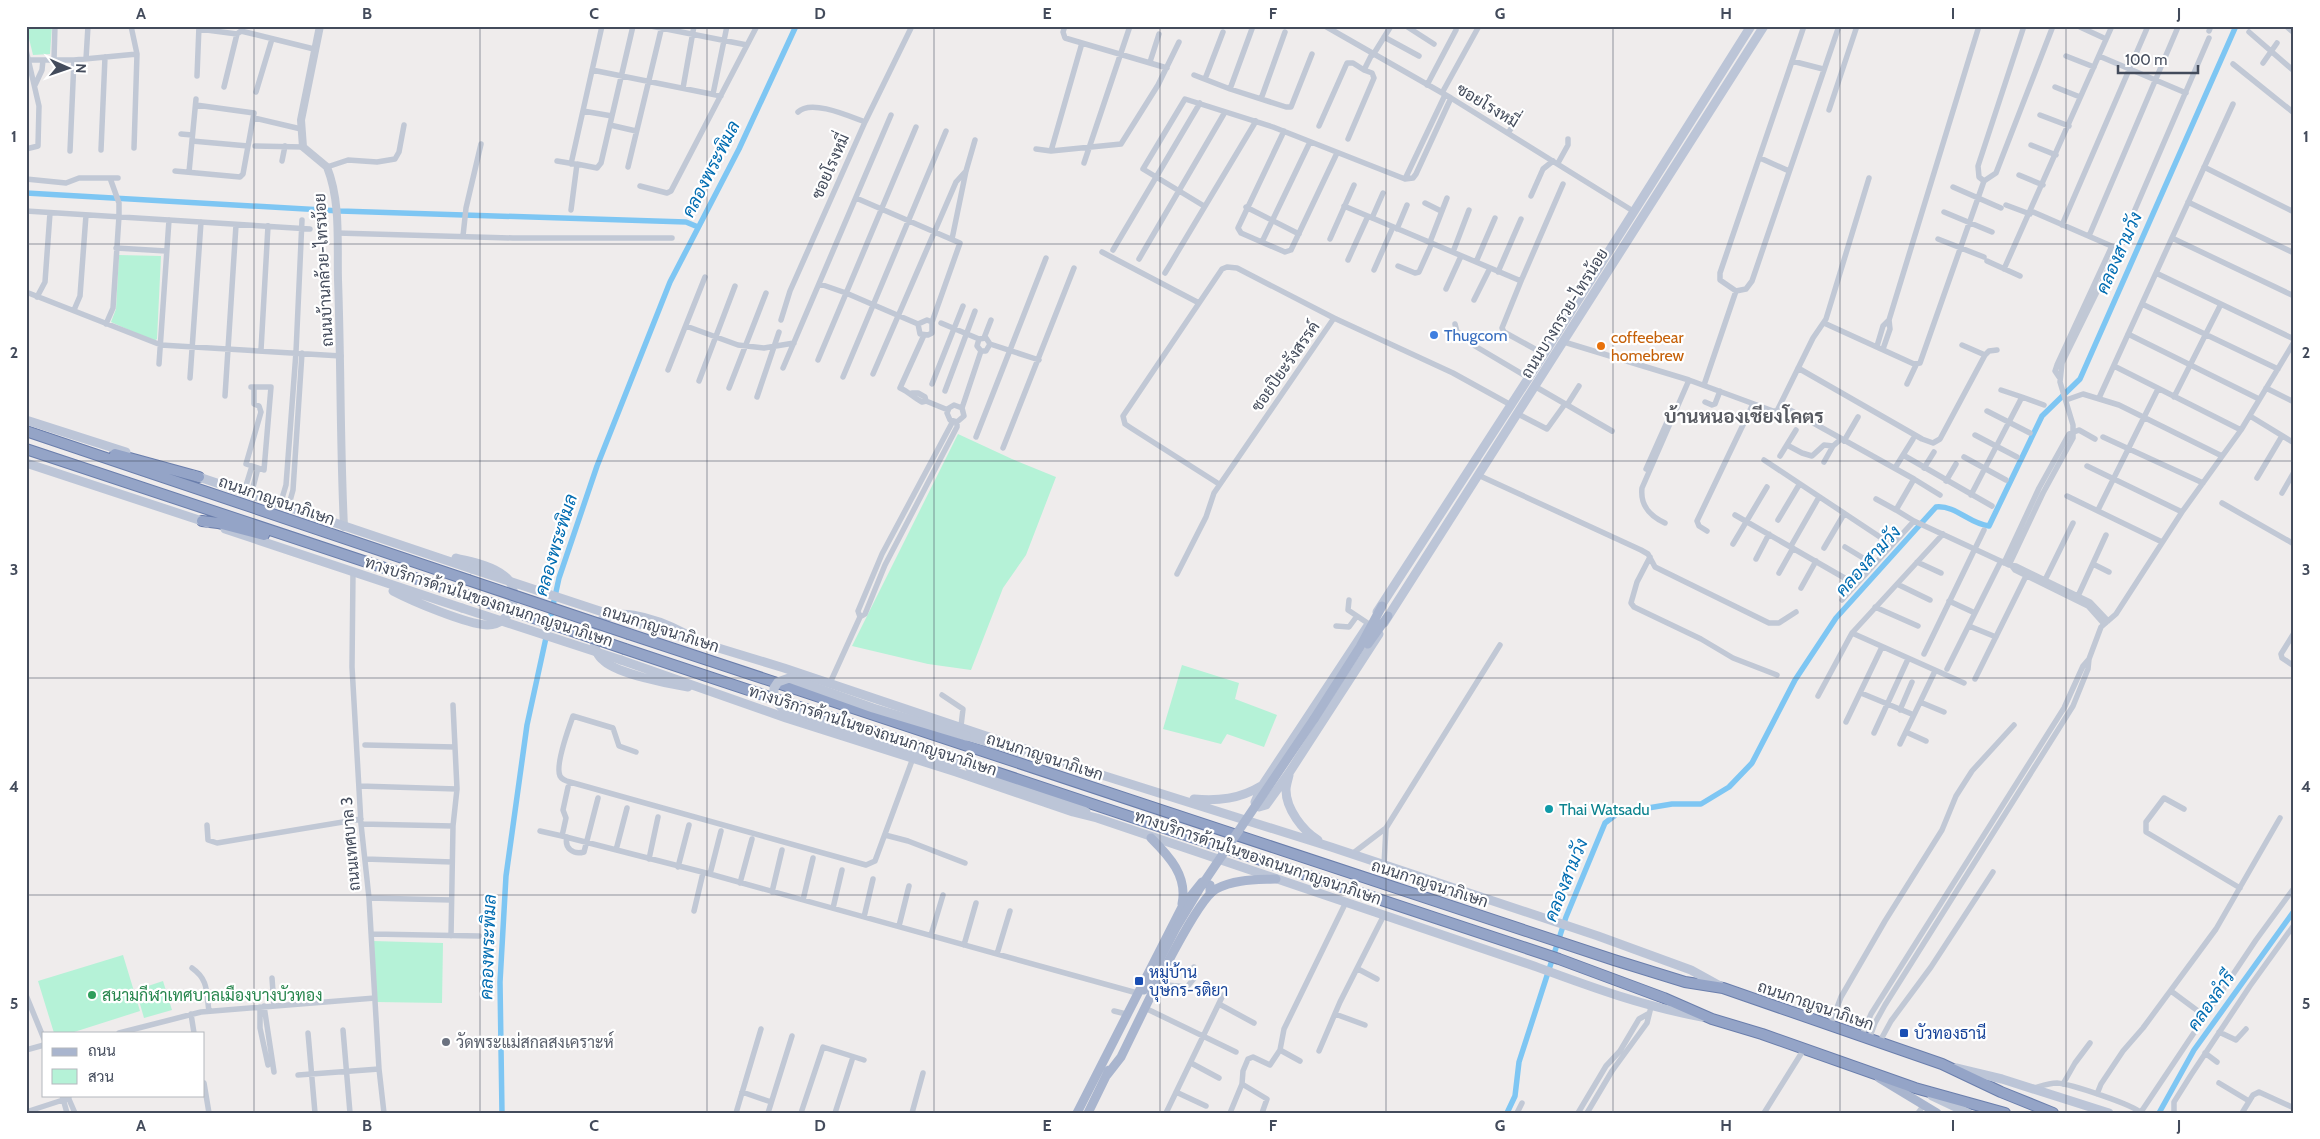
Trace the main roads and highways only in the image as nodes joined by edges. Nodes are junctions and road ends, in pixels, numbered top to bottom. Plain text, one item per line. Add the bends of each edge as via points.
1 (1750, 26) edge
2 (1764, 26) edge
3 (26, 420) edge
4 (26, 431) edge
5 (26, 449) edge
6 (94, 452) junction
7 (26, 464) edge
8 (199, 477) junction
9 (202, 521) junction
10 (297, 539) junction
11 (388, 542) junction
12 (378, 582) junction
13 (1382, 606) junction
14 (1388, 616) junction
15 (705, 643) junction
16 (706, 689) junction
17 (1316, 720) junction
18 (1059, 760) junction
19 (1289, 773) junction
20 (1262, 786) junction
21 (1174, 797) junction
22 (1097, 818) junction
23 (1150, 838) junction
24 (1324, 845) junction
25 (1276, 880) junction
26 (1210, 894) junction
27 (1182, 907) junction
28 (1723, 988) junction
29 (1143, 991) junction
30 (1712, 1019) junction
31 (1942, 1064) junction
32 (1103, 1073) junction
33 (1874, 1074) junction
34 (1915, 1088) junction
35 (1920, 1109) edge
36 (2105, 1111) edge
37 (1934, 1112) edge
38 (1077, 1113) edge
39 (1088, 1113) edge
40 (1968, 1113) edge
41 (2005, 1113) edge
42 (2053, 1113) edge

1 - 13 main road, ถนนบางกรวย-ไทรน้อย
2 - 14 main road, ถนนบางกรวย-ไทรน้อย
3 - 8 main road
4 - 6 highway, ถนนกาญจนาภิเษก
5 - 10 highway, ถนนกาญจนาภิเษก
6 - 8 highway via 113,453
6 - 28 highway, ถนนกาญจนาภิเษก, bridge via 629,634 1564,944 1685,982
7 - 9 main road, ทางบริการด้านในของถนนกาญจนาภิเษก
8 - 11 main road
9 - 10 highway
9 - 12 main road, ทางบริการด้านในของถนนกาญจนาภิเษก
10 - 30 highway, ถนนกาญจนาภิเษก, bridge via 1559,959
11 - 12 main road via 420,546 493,569 505,576 513,587 513,604 505,618 488,625 410,601
11 - 15 main road, bridge
12 - 16 main road, ทางบริการด้านในของถนนกาญจนาภิเษก, bridge
13 - 17 main road
13 - 20 main road, ถนนบางกรวย-ไทรน้อย
14 - 17 main road
14 - 19 main road, ถนนบางกรวย-ไทรน้อย via 1372,647
15 - 16 main road via 628,613 614,613 605,618 594,634 598,654 612,666 669,684
15 - 18 main road
16 - 22 main road, ทางบริการด้านในของถนนกาญจนาภิเษก
17 - 29 main road, bridge via 1199,897
18 - 21 main road
18 - 22 main road, bridge via 872,708 789,678 778,682 774,688 774,700 782,708 958,764 1072,804
19 - 20 main road, ถนนบางกรวย-ไทรน้อย via 1266,805 1259,807 1255,802
19 - 24 main road via 1286,791 1294,814 1308,833
20 - 21 main road via 1248,794 1226,799
21 - 24 main road
22 - 23 main road, ทางบริการด้านในของถนนกาญจนาภิเษก
23 - 25 main road, ทางบริการด้านในของถนนกาญจนาภิเษก
23 - 27 main road via 1167,854 1181,878 1184,888
24 - 28 main road via 1691,970
25 - 26 main road via 1230,883
25 - 30 main road, ทางบริการด้านในของถนนกาญจนาภิเษก via 1557,974 1649,1010
26 - 27 main road via 1210,885 1202,882
26 - 32 main road via 1190,923 1121,1057
27 - 29 main road
28 - 31 highway, ถนนกาญจนาภิเษก
29 - 32 main road
29 - 32 main road via 1126,1014
30 - 33 highway, ถนนกาญจนาภิเษก
31 - 36 main road
31 - 42 highway, ถนนกาญจนาภิเษก
32 - 38 main road
32 - 39 main road
33 - 34 highway, ถนนกาญจนาภิเษก
33 - 35 main road
34 - 40 main road
34 - 41 highway, ถนนกาญจนาภิเษก
35 - 37 main road

